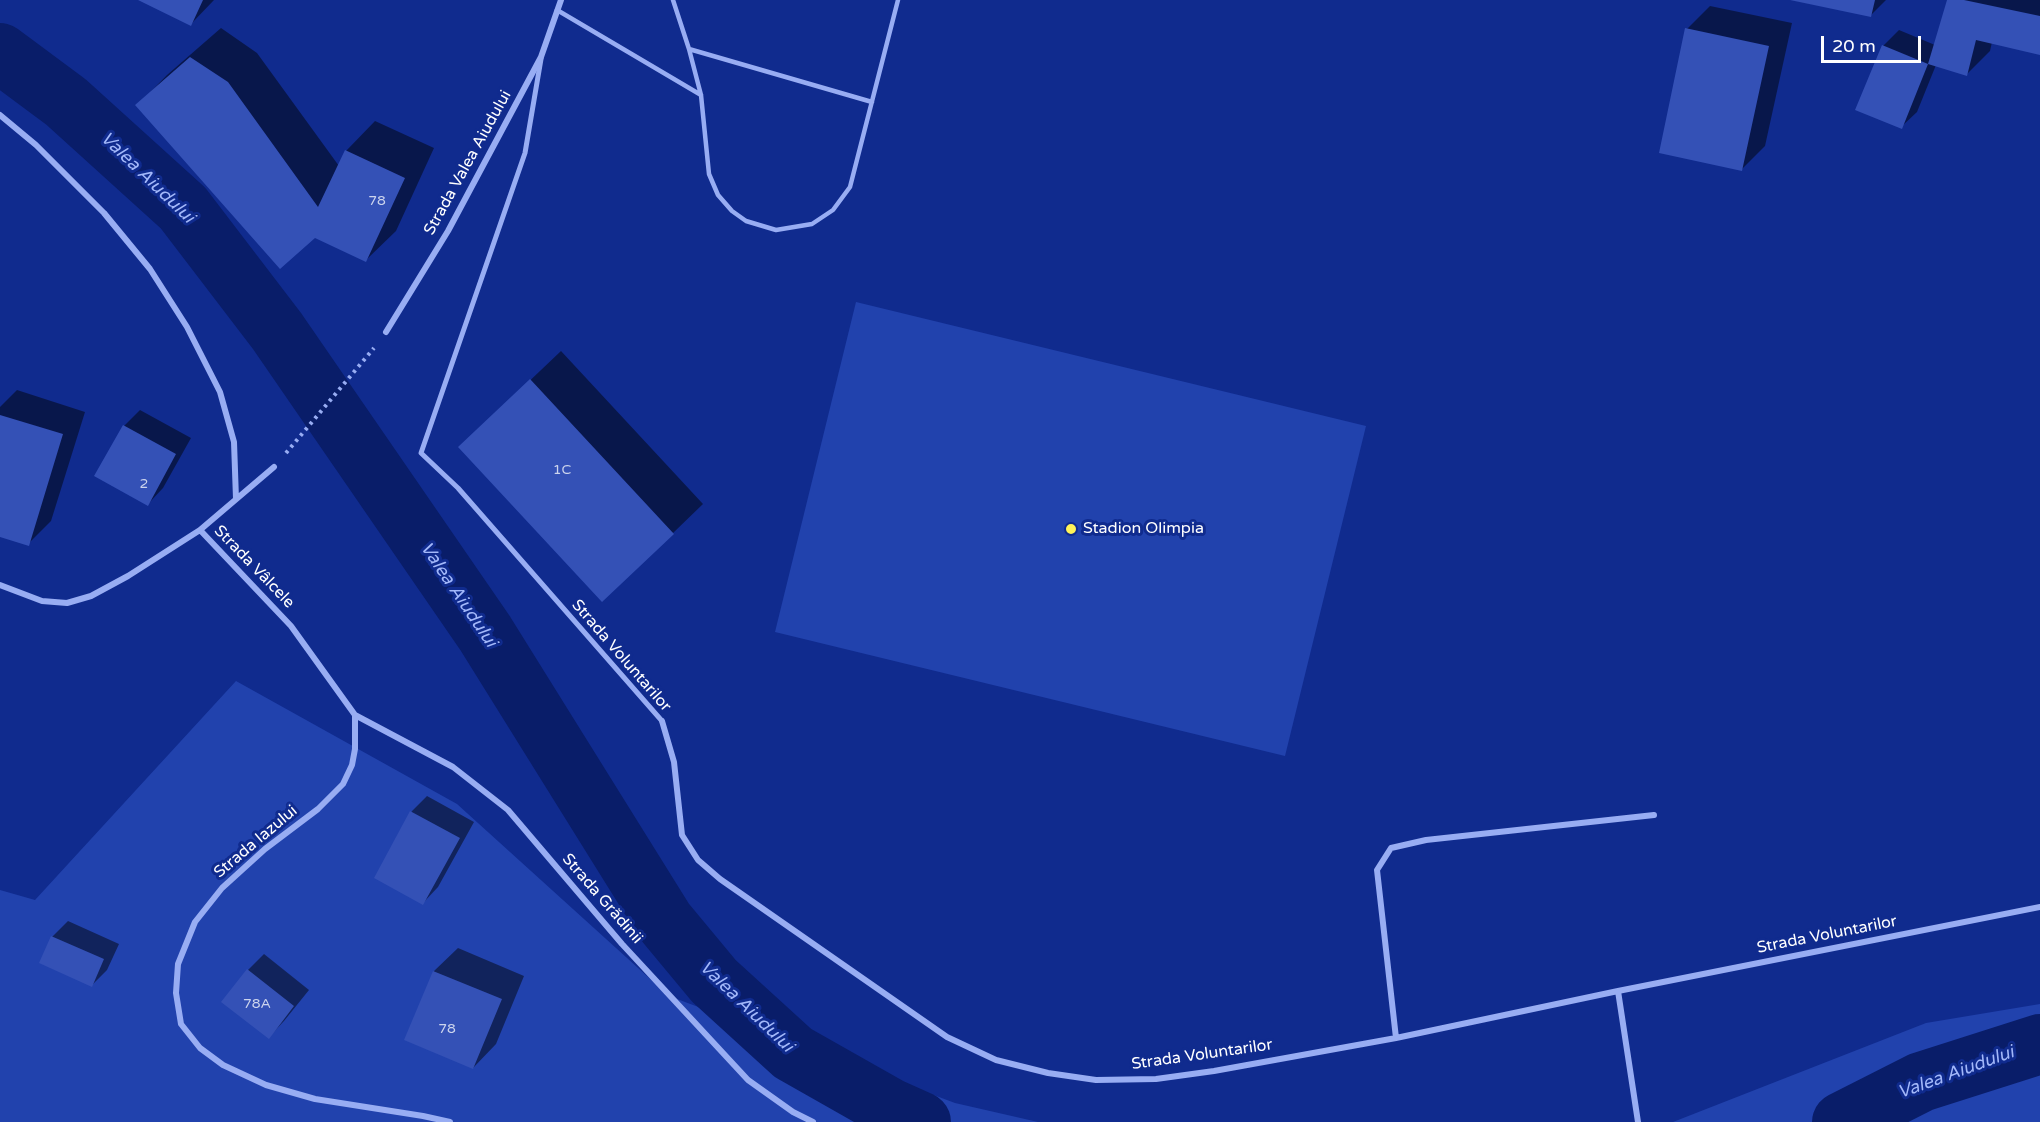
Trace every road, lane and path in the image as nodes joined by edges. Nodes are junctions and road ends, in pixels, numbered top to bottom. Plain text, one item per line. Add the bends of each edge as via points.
1 (561, 0) edge
2 (672, 0) edge
3 (898, 0) edge
4 (557, 10) junction
5 (689, 49) junction
6 (541, 57) junction
7 (701, 95) junction
8 (872, 102) junction
9 (0, 115) edge
10 (386, 332) joint
11 (274, 467) joint
12 (236, 499) junction
13 (200, 530) junction
14 (0, 585) edge
15 (355, 716) junction
16 (662, 721) joint
17 (1654, 815) dead end
18 (2040, 907) edge
19 (1618, 991) junction
20 (1396, 1038) junction
21 (450, 1122) edge
22 (813, 1122) edge
23 (1638, 1122) edge

1 - 4 street, Strada Valea Aiudului
2 - 5 lane
3 - 8 lane
4 - 6 street, Strada Valea Aiudului
4 - 7 lane
5 - 7 lane
5 - 8 lane
6 - 10 street, Strada Valea Aiudului via 448,231
6 - 16 street, Strada Voluntarilor via 525,153 422,453 458,488
7 - 8 lane via 709,174 718,195 746,221 777,230 812,224 833,210 850,187
9 - 12 street via 104,213 150,269 187,327 220,392 234,442
10 - 11 path
11 - 12 street
12 - 13 street
13 - 14 street, Strada Vâlcele via 128,576 91,596 67,603 42,601
13 - 15 street, Strada Vâlcele via 291,626
15 - 21 street, Strada Iazului via 355,749 343,784 222,888 195,922 178,964 176,993 181,1024 200,1048 223,1065 266,1085 315,1099
15 - 22 street, Strada Grădinii via 453,767 508,810 622,944 748,1080
16 - 20 street, Strada Voluntarilor via 674,762 682,836 698,860 729,886 947,1037 996,1060 1096,1080 1156,1078
17 - 20 street via 1426,840 1391,848 1377,870
18 - 19 street, Strada Voluntarilor
19 - 20 street, Strada Voluntarilor
19 - 23 street

